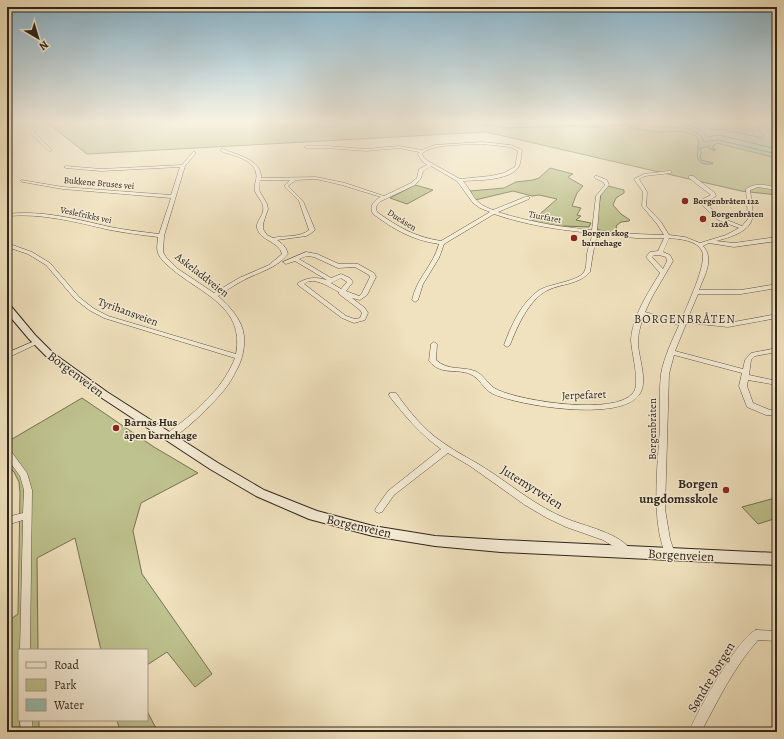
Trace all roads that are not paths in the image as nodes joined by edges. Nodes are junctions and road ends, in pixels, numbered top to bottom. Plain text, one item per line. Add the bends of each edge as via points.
1 (192, 155) edge
2 (236, 155) edge
3 (421, 155) edge
4 (519, 155) edge
5 (430, 165) junction
6 (184, 166) junction
7 (66, 167) dead end
8 (669, 172) dead end
9 (597, 177) dead end
10 (691, 177) dead end
11 (294, 179) junction
12 (259, 180) junction
13 (459, 180) junction
14 (23, 181) dead end
15 (777, 189) edge
16 (174, 197) junction
17 (384, 197) junction
18 (527, 198) dead end
19 (494, 212) junction
20 (7, 215) edge
21 (743, 228) junction
22 (594, 232) junction
23 (161, 236) junction
24 (667, 236) junction
25 (777, 239) edge
26 (272, 240) junction
27 (709, 242) junction
28 (442, 244) junction
29 (7, 245) edge
30 (700, 245) junction
31 (660, 253) junction
32 (296, 259) junction
33 (286, 262) dead end
34 (663, 273) junction
35 (328, 282) junction
36 (777, 286) edge
37 (696, 292) junction
38 (341, 293) junction
39 (214, 296) junction
40 (415, 300) dead end
41 (7, 308) edge
42 (642, 313) junction
43 (777, 316) edge
44 (684, 321) junction
45 (37, 342) junction
46 (434, 344) dead end
47 (507, 345) dead end
48 (777, 350) edge
49 (671, 352) junction
50 (7, 356) edge
51 (239, 357) junction
52 (745, 374) junction
53 (777, 383) edge
54 (393, 395) dead end
55 (777, 413) edge
56 (168, 437) junction
57 (447, 449) junction
58 (7, 452) edge
59 (379, 510) dead end
60 (28, 515) junction
61 (7, 521) edge
62 (628, 552) junction
63 (670, 554) junction
64 (777, 560) edge
65 (777, 636) edge
66 (25, 649) edge
67 (26, 721) edge
68 (27, 732) edge
69 (695, 732) edge

1 - 6 street, Askeladdveien
2 - 12 street via 252,162
3 - 5 street
4 - 13 street via 517,167 511,172
5 - 13 street, Tiurfaret
5 - 17 street, Dueåsen via 421,170 419,178 413,184
6 - 7 street via 91,170
6 - 16 street, Askeladdveien
8 - 24 street via 644,175 636,179 646,192 644,206
9 - 22 street via 607,185 598,196
10 - 21 street via 714,195 703,201 705,205 720,219
11 - 12 street, Dueåsen
11 - 17 street, Dueåsen via 323,179
11 - 26 street via 286,186 301,201 312,230 305,235
12 - 26 street via 257,190 266,210 259,225 260,231
13 - 19 street, Tiurfaret via 473,201
14 - 16 street, Bukkene Bruses vei via 70,189
15 - 21 street via 760,185 748,190 750,219
16 - 23 street, Askeladdveien
17 - 28 street, Dueåsen via 374,204 375,213 413,238
18 - 19 street, Tiurfaret
19 - 22 street, Tiurfaret via 543,226
19 - 28 street
20 - 23 street, Veslefrikks vei via 53,216
21 - 27 street
22 - 24 street, Tiurfaret
22 - 47 street via 588,271 585,275 541,292 521,315
23 - 39 street, Askeladdveien via 162,257
24 - 30 street
24 - 31 street
25 - 27 street via 734,245
26 - 39 street via 285,250 281,261 239,280
27 - 30 street
28 - 40 street via 440,253 419,284
29 - 51 street, Tyrihansveien via 30,253 48,264 77,298 90,309 106,317
30 - 37 street, Borgenbråten via 707,255
31 - 34 street, Jerpefaret via 668,256 670,262
31 - 34 street via 652,253 649,257
32 - 33 street
32 - 35 street
32 - 38 street via 306,254 315,255 338,266 356,265 372,274 363,297 356,298
34 - 42 street, Jerpefaret
35 - 38 street
35 - 38 street via 341,276 348,279 350,282
35 - 38 street via 314,278 300,284 344,317 354,321 363,319 363,309
36 - 37 street via 741,292
37 - 44 street, Borgenbråten
39 - 51 street, Askeladdveien via 235,318 241,335
41 - 45 street, Borgenveien
42 - 44 street via 678,323
42 - 46 street, Jerpefaret via 635,337 639,380 636,395 618,404 566,408 502,395 490,389 473,372 448,371 437,366 432,361
43 - 44 street via 738,324
44 - 49 street, Borgenbråten
45 - 50 street
45 - 56 street, Borgenveien via 74,374
48 - 52 street via 753,354 748,360
49 - 52 street
49 - 63 street, Borgenbråten via 665,374 661,510
51 - 56 street, Askeladdveien via 232,373 210,402
52 - 53 street
52 - 55 street via 743,386 750,405 769,413
54 - 57 street, Jutemyrveien via 414,423
56 - 62 street, Borgenveien via 260,493 314,515 373,531 435,541
57 - 59 street via 391,493
57 - 62 street, Jutemyrveien via 544,513 615,541
58 - 60 street via 19,466 27,482
60 - 61 street
60 - 66 street
62 - 63 street, Borgenveien
63 - 64 street, Borgenveien
65 - 69 street, Søndre Borgen via 756,635 748,642 733,662
67 - 68 street

